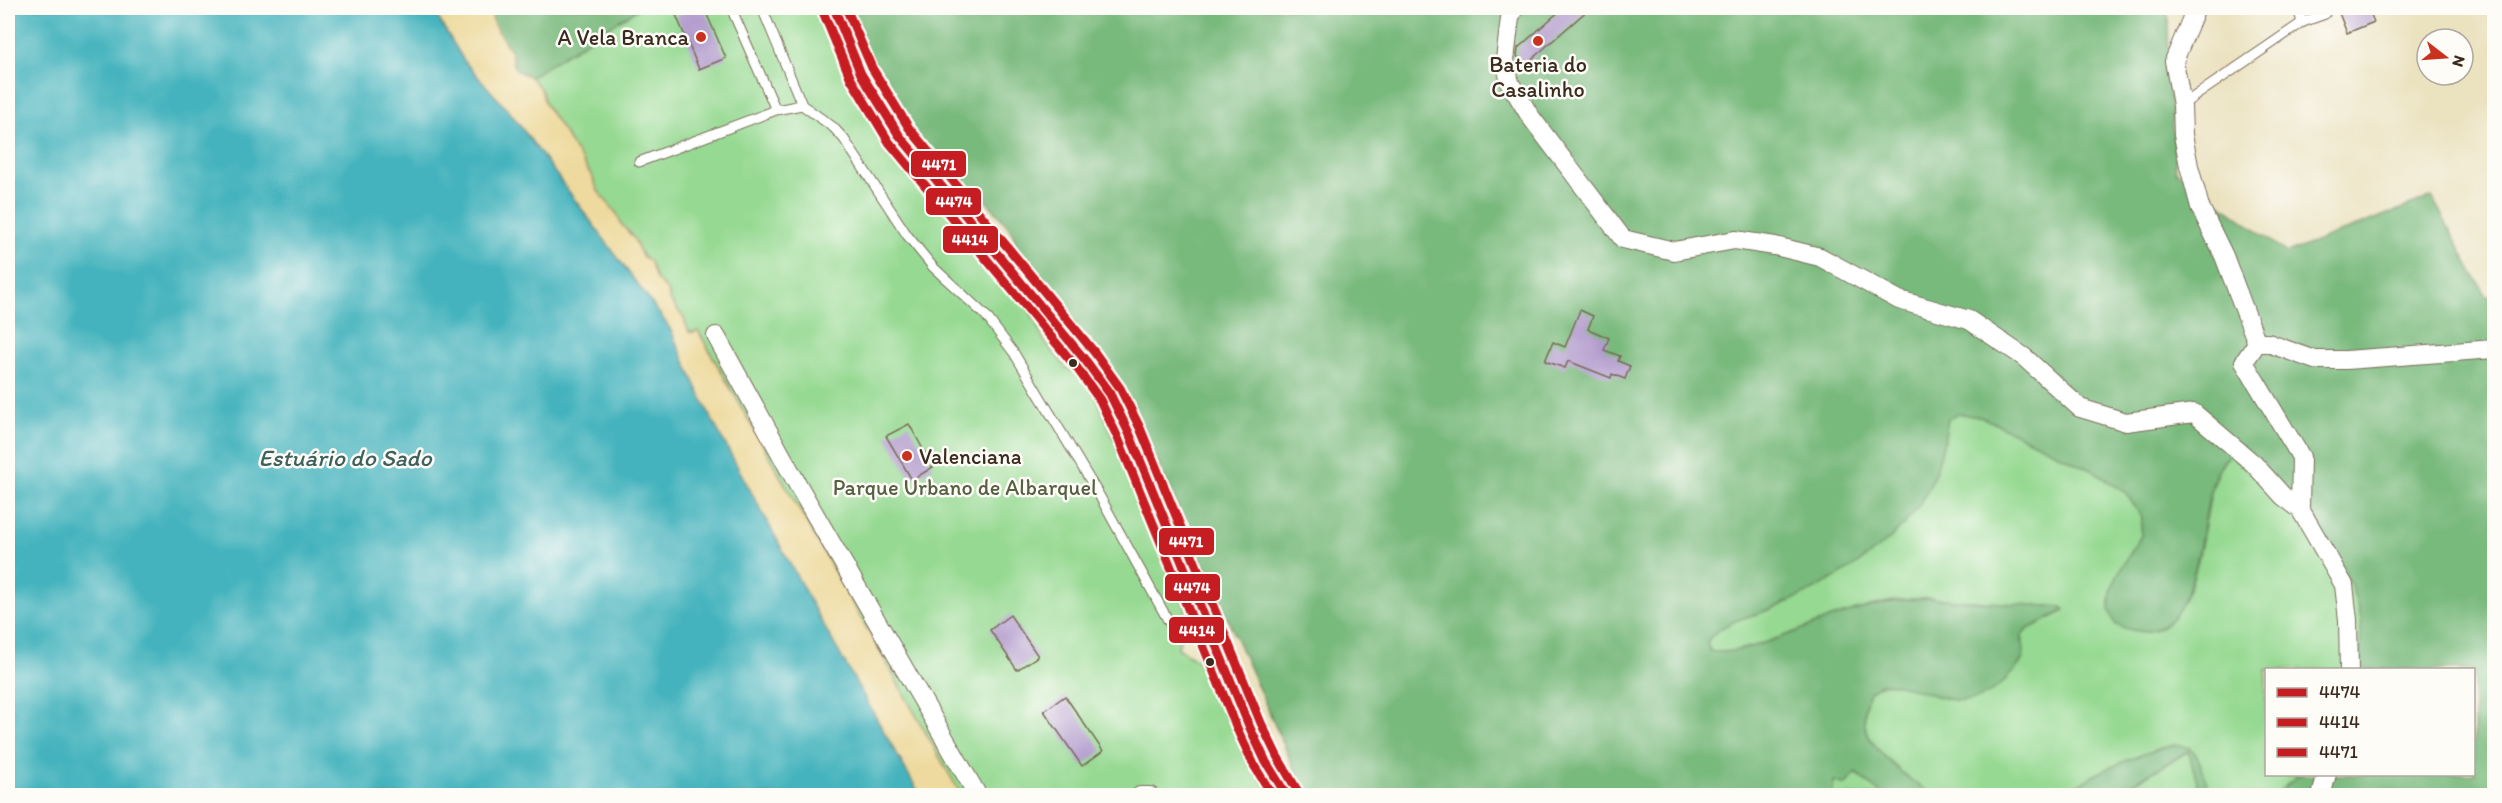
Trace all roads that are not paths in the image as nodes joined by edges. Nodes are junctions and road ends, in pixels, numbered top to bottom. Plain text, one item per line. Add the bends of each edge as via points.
1 (731, 8) edge
2 (762, 8) edge
3 (834, 8) edge
4 (1514, 8) edge
5 (2196, 8) edge
6 (2298, 8) edge
7 (2325, 14) dead end
8 (2302, 23) junction
9 (802, 105) junction
10 (2182, 105) junction
11 (776, 110) junction
12 (639, 162) dead end
13 (716, 336) dead end
14 (2257, 343) junction
15 (2494, 349) edge
16 (2300, 509) junction
17 (1212, 636) junction
18 (2349, 668) edge
19 (2326, 776) edge
20 (978, 795) edge
21 (1140, 795) edge
22 (1150, 795) edge
23 (1287, 795) edge
24 (2321, 795) edge

1 - 11 lane
2 - 9 lane
3 - 17 main road via 856,64 899,135 1110,394
4 - 16 street via 1505,60 1510,83 1530,116 1623,239 1674,251 1735,240 1820,257 1899,300 1969,320 2024,357 2080,408 2126,422 2194,413
5 - 10 street via 2174,61
6 - 8 lane
7 - 8 lane
8 - 10 lane
9 - 11 lane
9 - 17 lane via 838,133 907,235 1009,345 1169,622 1190,637
10 - 14 street via 2183,135 2200,207 2224,256
11 - 12 lane
13 - 20 street
14 - 15 street via 2268,343 2315,360
14 - 16 street via 2244,362 2301,457
16 - 18 street via 2344,585
17 - 23 main road via 1266,762
19 - 24 street
21 - 22 street

